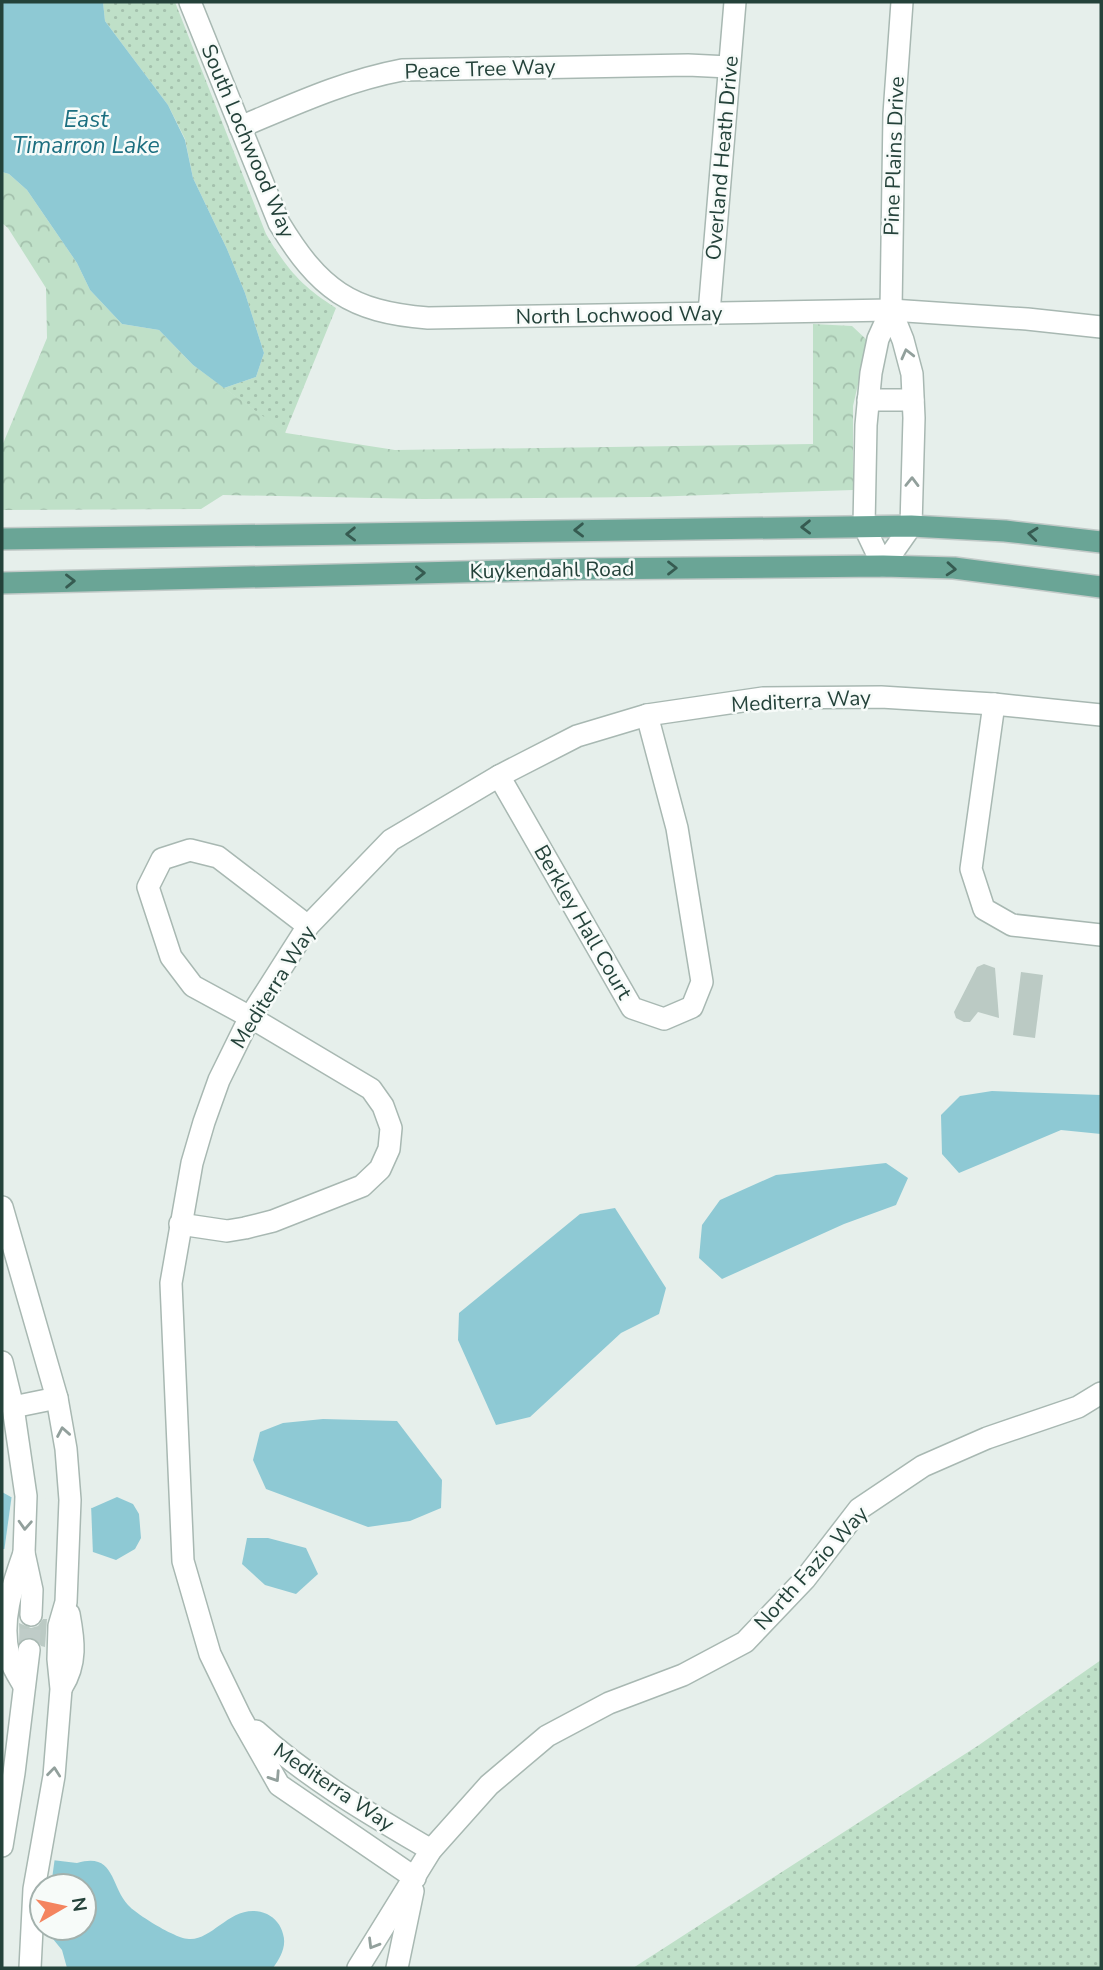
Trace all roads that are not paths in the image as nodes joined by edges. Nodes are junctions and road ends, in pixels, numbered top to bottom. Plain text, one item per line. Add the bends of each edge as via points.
1 (190, 2) edge
2 (734, 2) edge
3 (902, 2) edge
4 (729, 67) junction
5 (240, 127) junction
6 (349, 299) joint
7 (891, 310) junction
8 (709, 313) junction
9 (1101, 327) edge
10 (868, 400) junction
11 (913, 400) junction
12 (864, 526) junction
13 (911, 526) junction
14 (2, 539) edge
15 (1101, 542) edge
16 (883, 566) junction
17 (2, 583) edge
18 (1101, 587) edge
19 (994, 704) junction
20 (647, 715) junction
21 (1101, 715) edge
22 (499, 776) junction
23 (308, 926) junction
24 (1101, 935) edge
25 (250, 1017) junction
26 (2, 1207) edge
27 (180, 1224) junction
28 (2, 1362) edge
29 (1101, 1392) edge
30 (57, 1398) junction
31 (13, 1407) junction
32 (24, 1553) junction
33 (31, 1615) tunnel mouth
34 (29, 1650) tunnel mouth
35 (24, 1686) junction
36 (61, 1689) junction
37 (241, 1718) junction
38 (3, 1841) edge
39 (431, 1850) junction
40 (415, 1878) junction
41 (30, 1968) edge
42 (358, 1968) edge
43 (397, 1968) edge

1 - 5 street, South Lochwood Way
2 - 4 street, Overland Heath Drive
3 - 7 street, Pine Plains Drive via 893,141
4 - 5 street, Peace Tree Way via 402,70 333,88
4 - 8 street, Overland Heath Drive
5 - 6 street, South Lochwood Way via 278,223 298,255 325,285
6 - 8 street, North Lochwood Way via 401,316 428,318
7 - 8 street, North Lochwood Way
7 - 9 street, North Lochwood Way
7 - 10 street, Pine Plains Drive via 878,339
11 -> 7 street, Pine Plains Drive via 912,374
10 - 11 street
10 - 12 street, Pine Plains Drive
13 -> 11 street, Pine Plains Drive
12 - 13 main road, Kuykendahl Road
12 -> 14 main road, Kuykendahl Road
12 - 16 street, Pine Plains Drive
15 -> 13 main road, Kuykendahl Road
13 - 16 street
17 -> 16 main road, Kuykendahl Road
16 -> 18 main road, Kuykendahl Road via 954,568
19 - 20 street, Mediterra Way via 881,697 764,698
19 - 21 street, Mediterra Way
19 - 24 street via 971,869 984,909 1012,925
20 - 22 street, Mediterra Way via 577,736
20 - 22 street, Berkley Hall Court via 677,828 702,982 692,1007 664,1019 632,1008
22 - 23 street, Mediterra Way via 391,840
23 - 25 street, Mediterra Way
23 - 25 street via 218,857 190,850 162,859 148,887 171,957 193,986
25 - 27 street, Mediterra Way via 204,1122
25 - 27 street via 371,1089 391,1128 389,1149 380,1169 362,1186 273,1221 227,1231
26 - 30 street
27 - 37 street, Mediterra Way via 171,1283 183,1561 209,1654
28 - 31 street
29 - 39 street, North Fazio Way via 1078,1407 923,1466 859,1509 805,1579 745,1642 683,1675 608,1703 547,1735 489,1784
30 - 31 street
36 -> 30 street via 71,1674 74,1637 66,1602 70,1500
31 -> 32 street via 26,1496
32 - 33 street via 32,1590
32 - 35 street via 6,1609 5,1633 9,1658
34 - 35 street
35 - 36 street
35 - 38 street
41 -> 36 street via 34,1889 54,1776
37 - 39 street, Mediterra Way via 290,1762
37 -> 40 street, Mediterra Way via 279,1785
39 - 40 street, North Fazio Way
40 -> 42 street, North Fazio Way
40 - 43 street, North Fazio Way

